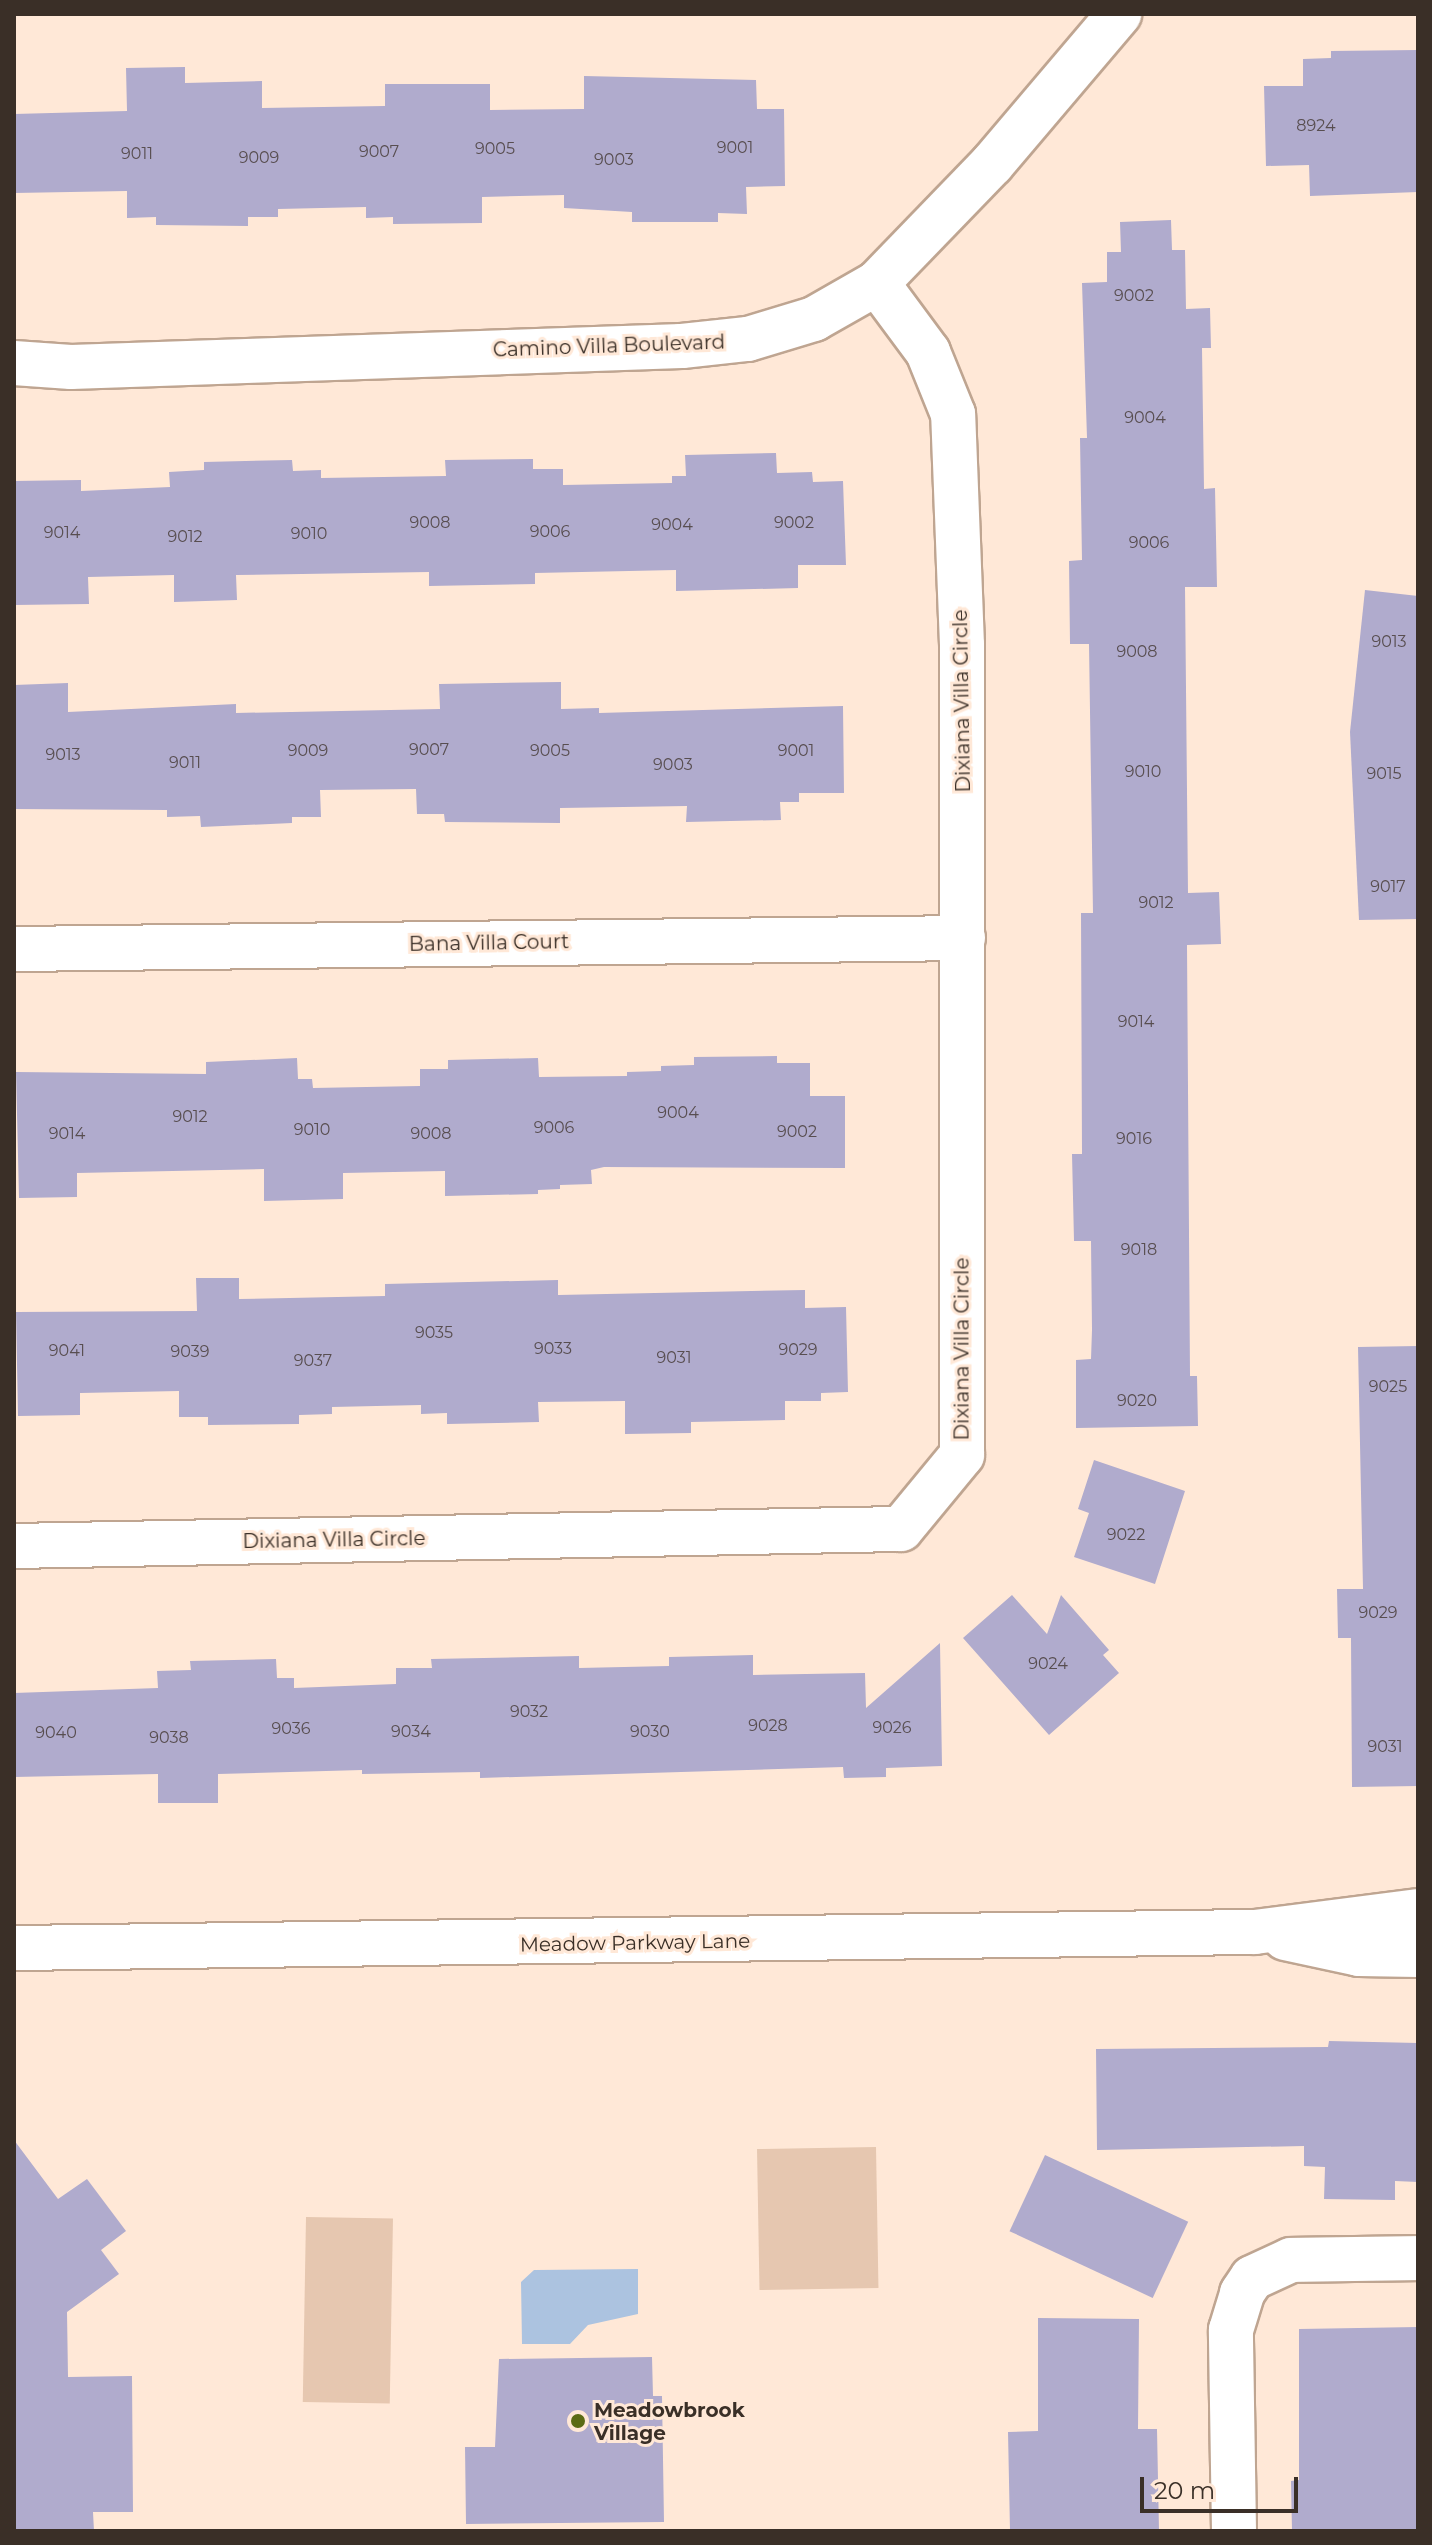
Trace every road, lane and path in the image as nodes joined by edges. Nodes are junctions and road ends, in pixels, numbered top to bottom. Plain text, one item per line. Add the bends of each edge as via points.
1 (1119, 14) edge
2 (877, 283) junction
3 (14, 363) edge
4 (963, 938) junction
5 (14, 949) edge
6 (14, 1546) edge
7 (1418, 1911) edge
8 (1255, 1932) junction
9 (14, 1948) edge
10 (1418, 1955) edge
11 (1418, 2258) edge
12 (1234, 2531) edge

1 - 2 street, Camino Villa Boulevard via 992,164
2 - 3 street, Camino Villa Boulevard via 814,319 748,339 682,346 71,367
2 - 4 street, Dixiana Villa Circle via 928,352 953,414 962,645
4 - 5 street, Bana Villa Court
4 - 6 street, Dixiana Villa Circle via 962,1455 901,1529
7 - 8 street, Meadow Parkway Lane
8 - 9 street, Meadow Parkway Lane
8 - 10 street, Meadow Parkway Lane via 1359,1954
11 - 12 street via 1291,2260 1252,2278 1231,2330

